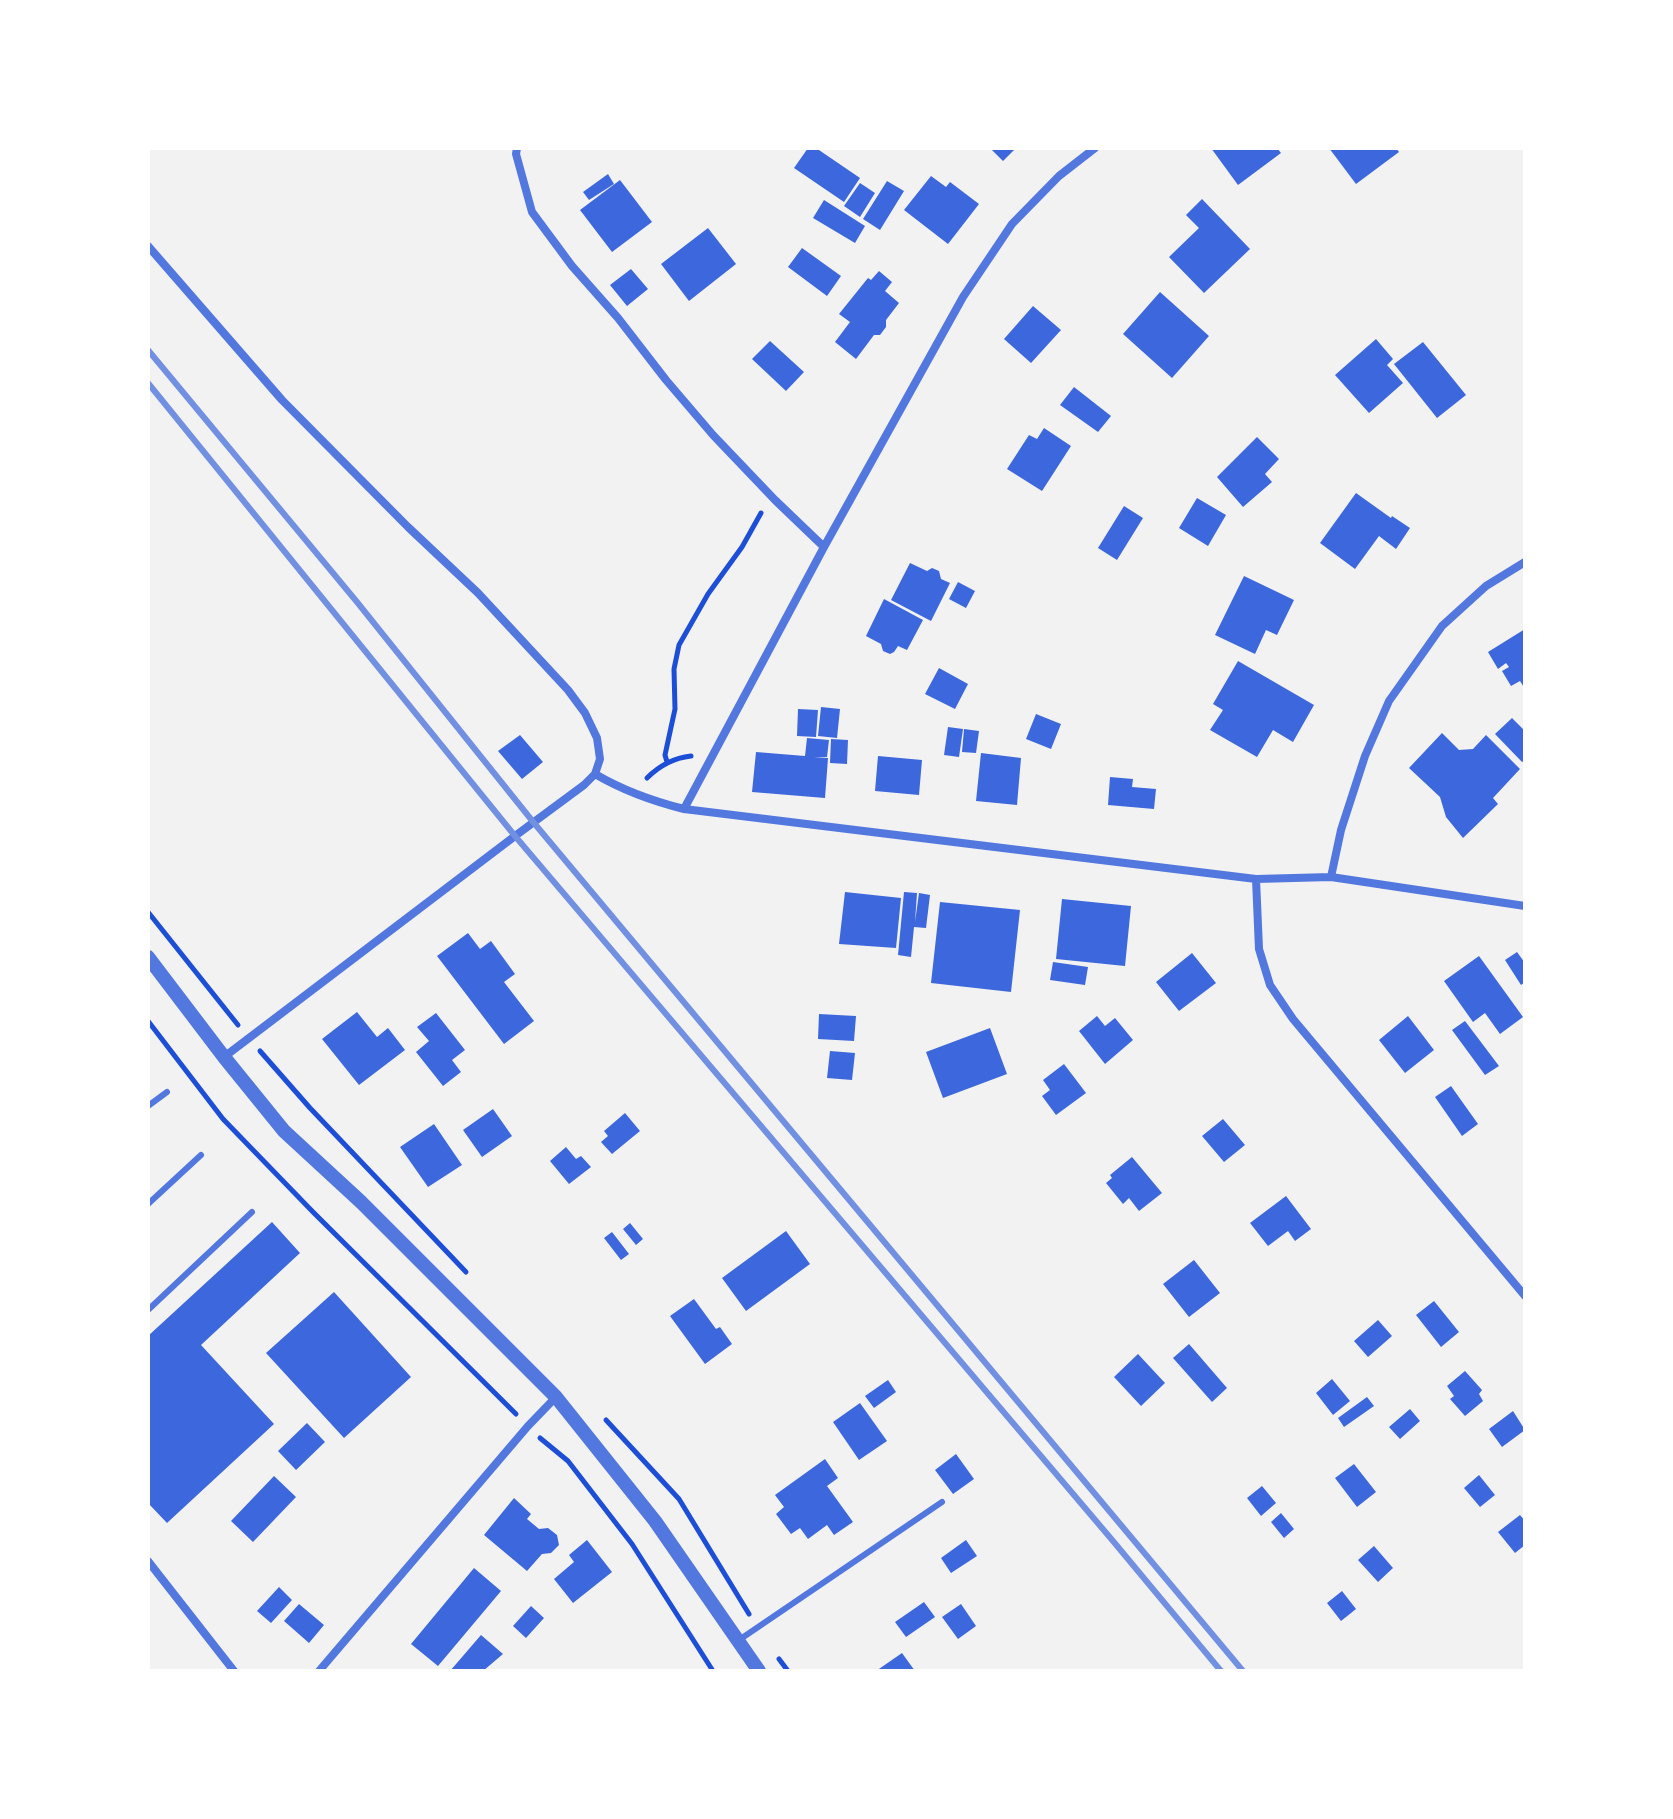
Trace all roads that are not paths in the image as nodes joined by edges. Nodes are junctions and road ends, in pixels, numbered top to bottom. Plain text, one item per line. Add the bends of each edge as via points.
1 (517, 148) edge
2 (1095, 148) edge
3 (148, 246) edge
4 (824, 547) junction
5 (1525, 562) edge
6 (595, 774) junction
7 (684, 809) junction
8 (1331, 877) junction
9 (1256, 879) junction
10 (1525, 906) edge
11 (148, 957) edge
12 (224, 1057) junction
13 (167, 1092) dead end
14 (148, 1106) edge
15 (201, 1155) dead end
16 (148, 1204) edge
17 (252, 1212) dead end
18 (1525, 1296) edge
19 (148, 1310) edge
20 (556, 1397) junction
21 (942, 1502) dead end
22 (148, 1561) edge
23 (738, 1640) junction
24 (234, 1671) edge
25 (319, 1671) edge
26 (759, 1671) edge

1 - 4 street via 532,212 572,266 713,435
2 - 4 street via 1012,224 963,297
3 - 6 street via 282,400 478,593 568,690 597,738 600,759
4 - 7 street
5 - 8 street via 1486,586 1442,626 1389,701 1365,756
6 - 7 street via 656,803
6 - 12 street
7 - 9 street
8 - 9 street
8 - 10 street
9 - 18 street via 1259,949 1270,985
11 - 12 street
12 - 20 street via 284,1131
13 - 14 lane
15 - 16 lane
17 - 19 lane
20 - 23 street via 655,1521
20 - 25 street
21 - 23 lane
22 - 24 street
23 - 26 street

